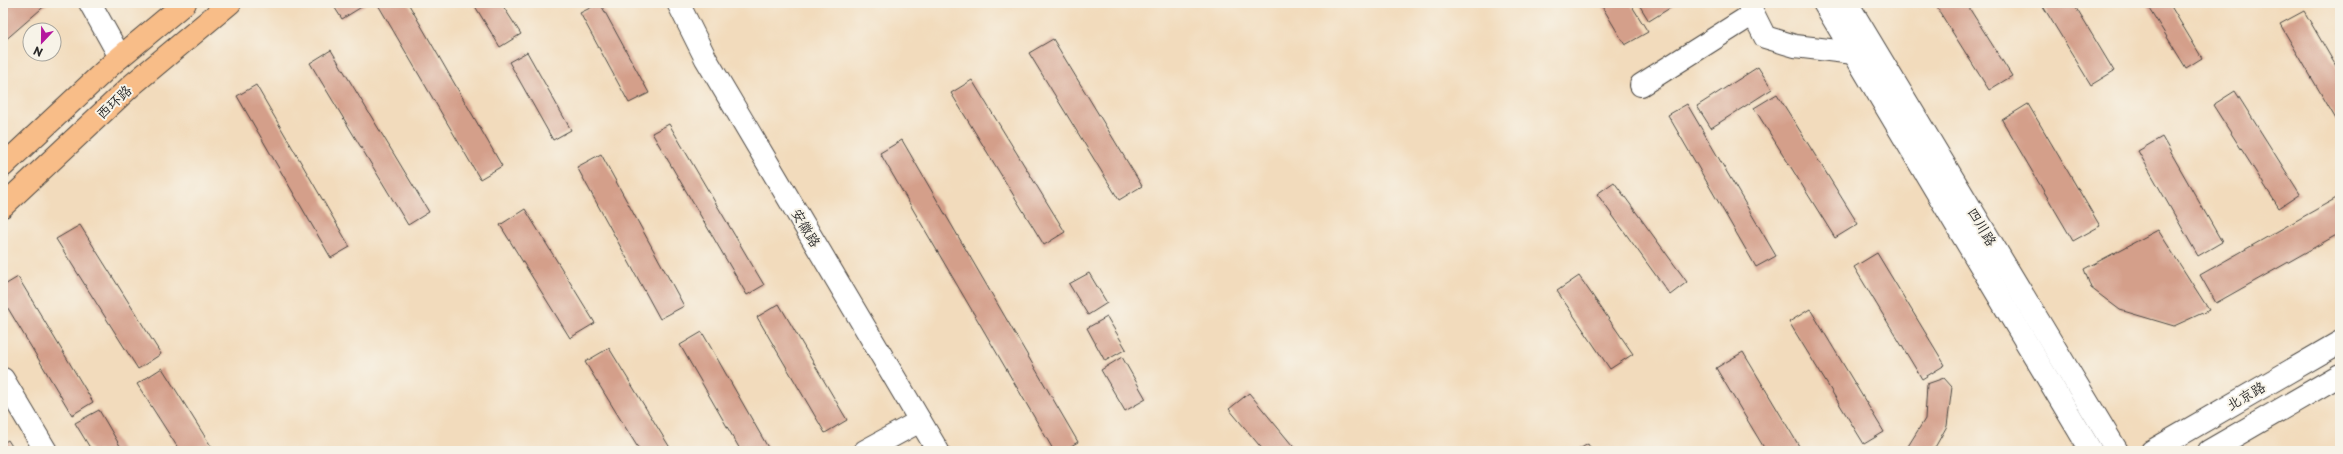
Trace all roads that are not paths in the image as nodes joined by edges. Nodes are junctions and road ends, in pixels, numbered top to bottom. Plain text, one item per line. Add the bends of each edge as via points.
1 (90, 3) edge
2 (185, 3) edge
3 (230, 3) edge
4 (678, 3) edge
5 (1824, 3) edge
6 (1847, 3) edge
7 (1751, 9) edge
8 (1854, 53) junction
9 (120, 57) junction
10 (1641, 85) dead end
11 (3, 166) edge
12 (3, 206) edge
13 (2340, 342) edge
14 (2340, 375) edge
15 (3, 379) edge
16 (920, 421) junction
17 (46, 451) edge
18 (866, 451) edge
19 (938, 451) edge
20 (2091, 451) edge
21 (2117, 451) edge
22 (2152, 451) edge
23 (2209, 451) edge

1 - 9 street
2 - 9 main road, 西环路
3 - 12 main road, 西环路 via 132,85
4 - 16 street, 安徽路 via 706,59
5 - 8 street, 四川路
6 - 21 street, 四川路
7 - 8 street via 1765,37 1795,46
7 - 10 street
8 - 20 street, 四川路
9 - 11 main road, 西环路
13 - 22 street, 北京路
14 - 23 street, 北京路
15 - 17 street
16 - 18 street
16 - 19 street, 安徽路

